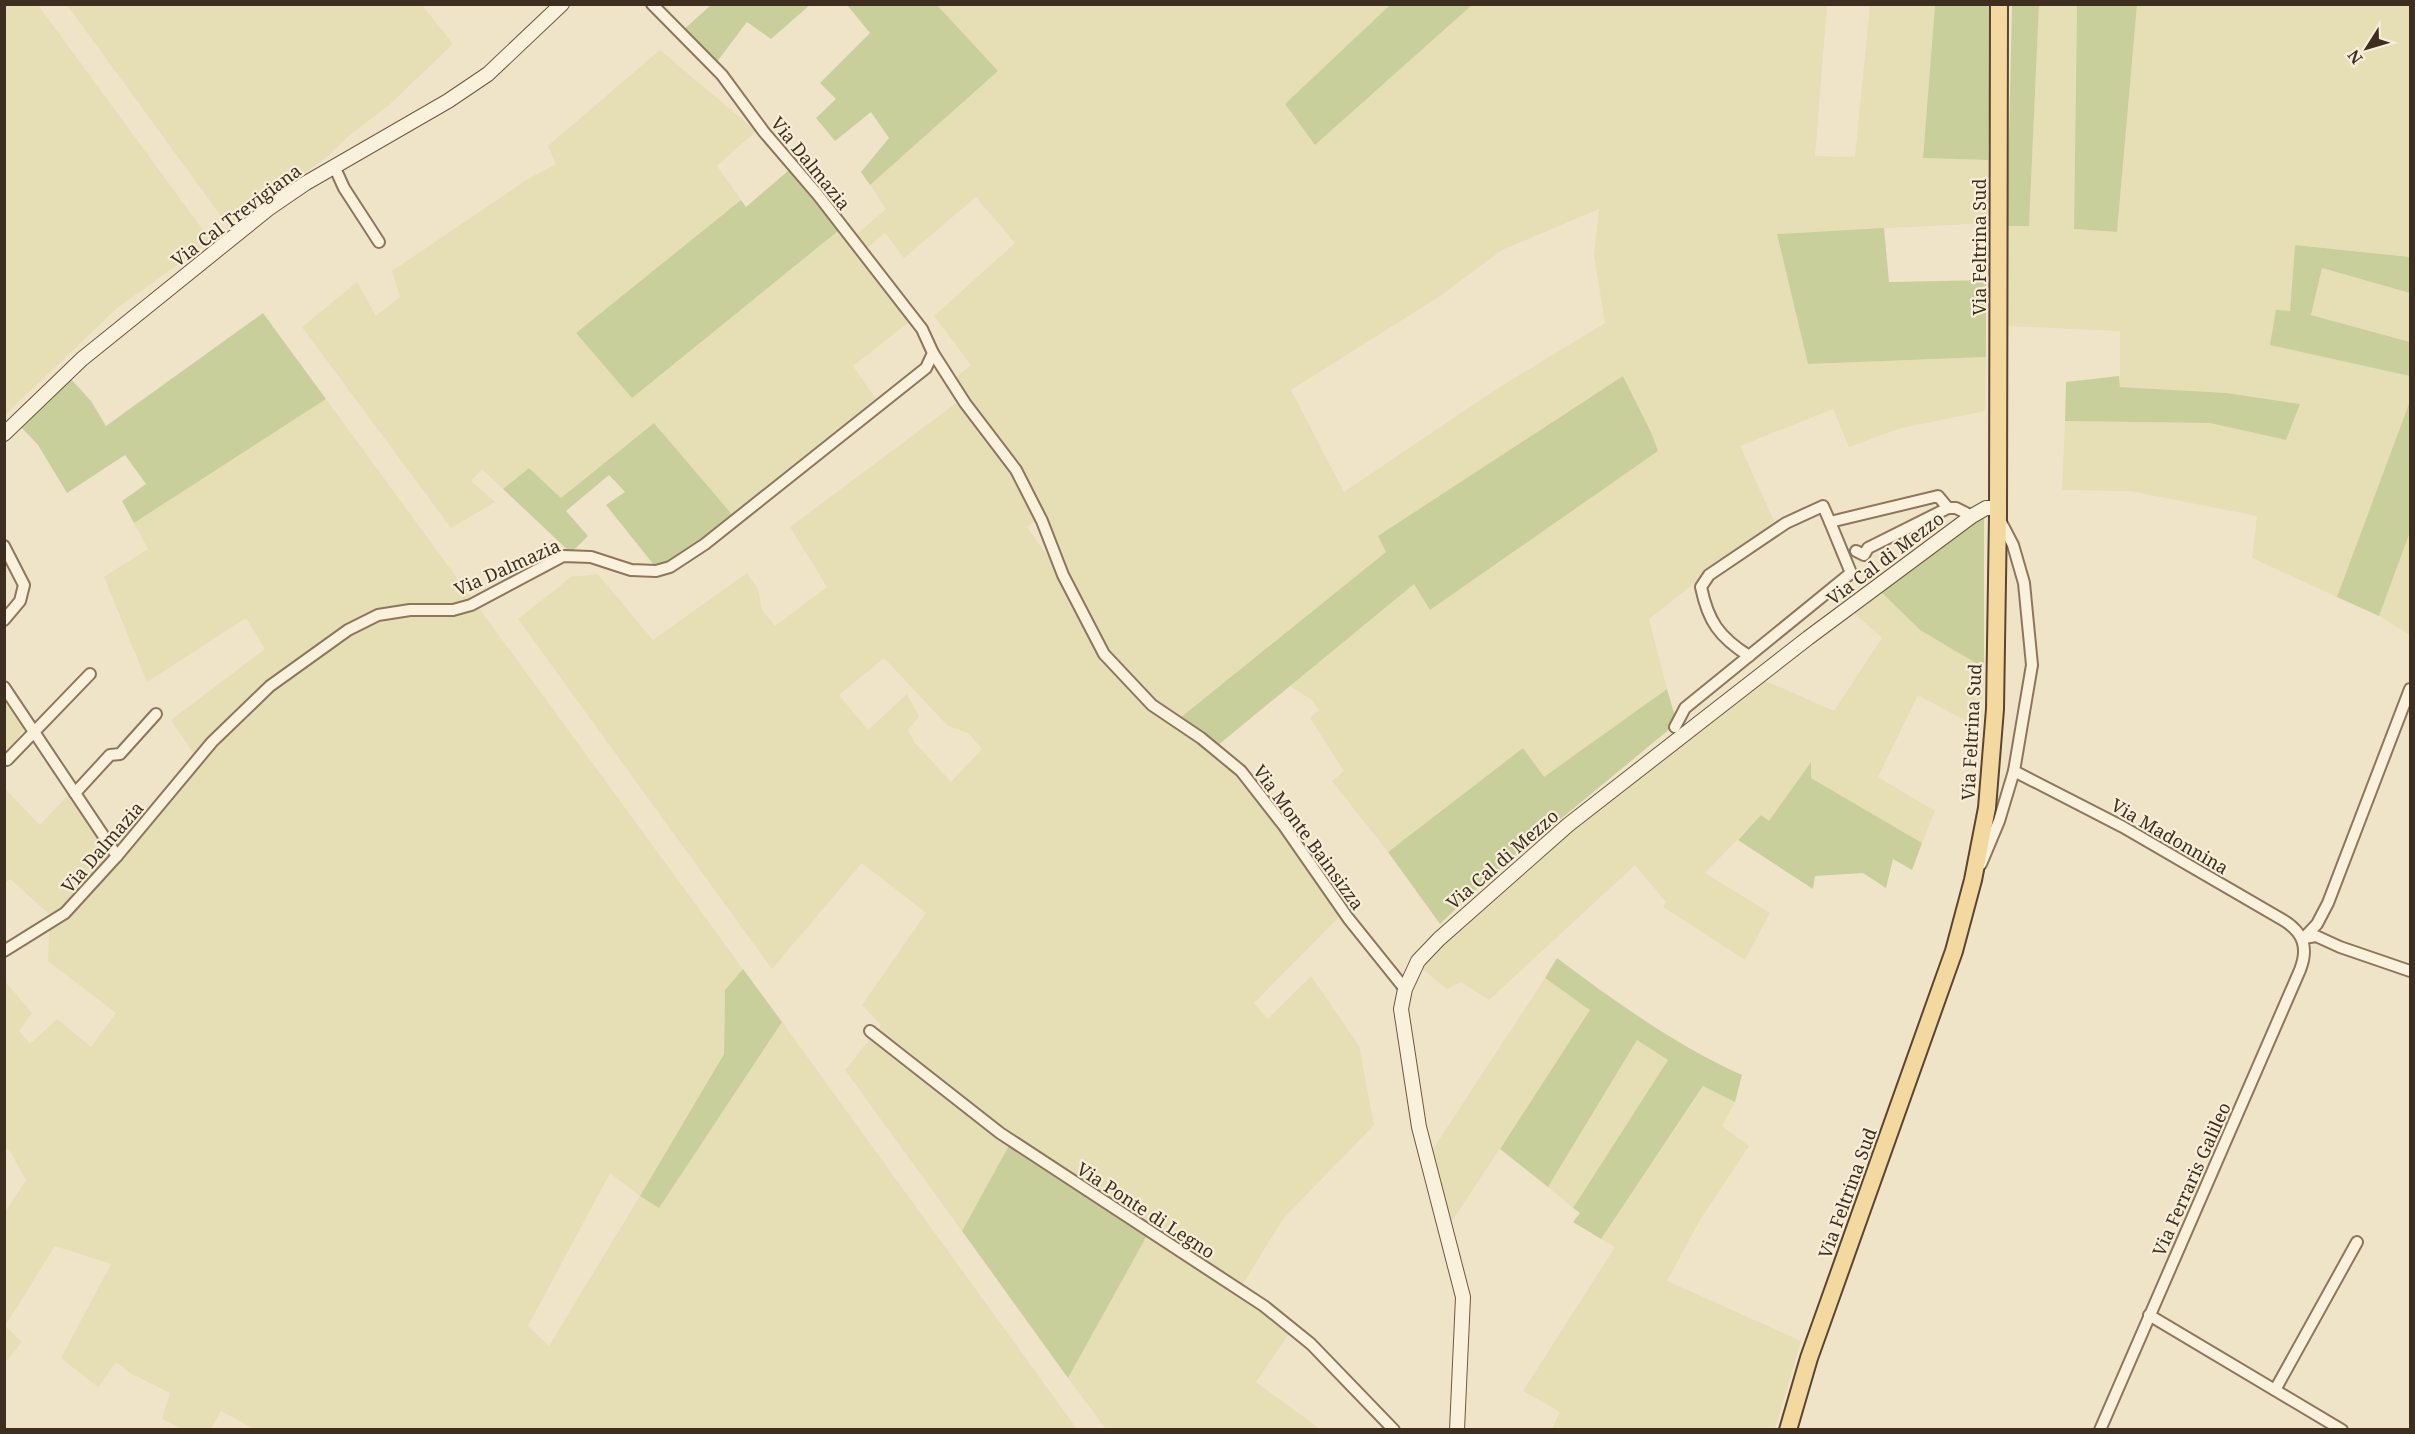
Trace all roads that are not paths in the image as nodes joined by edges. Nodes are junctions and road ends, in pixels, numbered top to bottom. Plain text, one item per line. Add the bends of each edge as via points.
1 (562, 4) edge
2 (652, 4) edge
3 (1999, 4) edge
4 (334, 166) junction
5 (379, 242) dead end
6 (933, 353) junction
7 (4, 434) edge
8 (1948, 508) junction
9 (1998, 512) junction
10 (1972, 516) junction
11 (1830, 522) junction
12 (4, 546) edge
13 (1844, 558) junction
14 (4, 620) edge
15 (1098, 643) joint
16 (1749, 656) junction
17 (90, 674) dead end
18 (4, 687) edge
19 (2410, 689) edge
20 (156, 714) dead end
21 (1675, 727) dead end
22 (34, 731) junction
23 (7, 760) dead end
24 (2014, 771) junction
25 (75, 793) junction
26 (117, 856) junction
27 (1973, 880) junction
28 (2303, 939) junction
29 (4, 951) edge
30 (2410, 971) edge
31 (1406, 989) junction
32 (870, 1031) dead end
33 (2357, 1242) dead end
34 (2150, 1316) junction
35 (2275, 1390) junction
36 (1394, 1430) edge
37 (1457, 1430) edge
38 (1788, 1430) edge
39 (2100, 1430) edge
40 (2342, 1430) edge

1 - 4 street, Via Cal Trevigiana via 488,75
2 - 6 street, Via Dalmazia via 722,75 922,329
3 - 9 main road, Via Feltrina Sud
4 - 5 street
4 - 7 street, Via Cal Trevigiana via 268,209 82,359
6 - 15 street, Via Dalmazia via 1016,470 1042,521 1062,575
6 - 26 street, Via Dalmazia via 918,375 705,544 670,567 645,572 591,557 563,556 471,605 453,610 378,615 348,630 270,686 212,742
8 - 10 street
8 - 11 street via 1938,496
8 - 13 street via 1868,548 1862,556 1856,551
9 - 10 street, Via Cal di Mezzo via 1986,508
9 - 24 street via 2024,583 2032,665
9 - 27 main road, Via Feltrina Sud via 1993,738 1987,808
10 - 31 street, Via Cal di Mezzo via 1568,825 1439,939 1418,961
11 - 13 street
11 - 16 street via 1823,506 1786,523 1708,575 1701,587 1704,608 1717,630
12 - 14 street via 24,585 20,601
13 - 16 street via 1851,573
15 - 31 street, Via Monte Bainsizza via 1152,705 1241,771 1348,918
16 - 21 street via 1685,708
17 - 22 street
18 - 22 street
19 - 28 street via 2328,903
20 - 25 street via 120,754 110,755
22 - 23 street
22 - 25 street
24 - 27 street via 1994,836
24 - 28 street, Via Madonnina via 2123,827 2283,920 2297,929
25 - 26 street
26 - 29 street, Via Dalmazia via 58,919
27 - 38 main road, Via Feltrina Sud via 1950,961 1812,1349
28 - 30 street via 2316,936
28 - 34 street, Via Ferraris Galileo via 2300,970
31 - 37 street, Via Cal di Mezzo via 1401,1009 1417,1115 1463,1297
32 - 36 street, Via Ponte di Legno via 1000,1133 1264,1306 1318,1352
33 - 35 street
34 - 35 street
34 - 39 street, Via Ferraris Galileo
35 - 40 street

